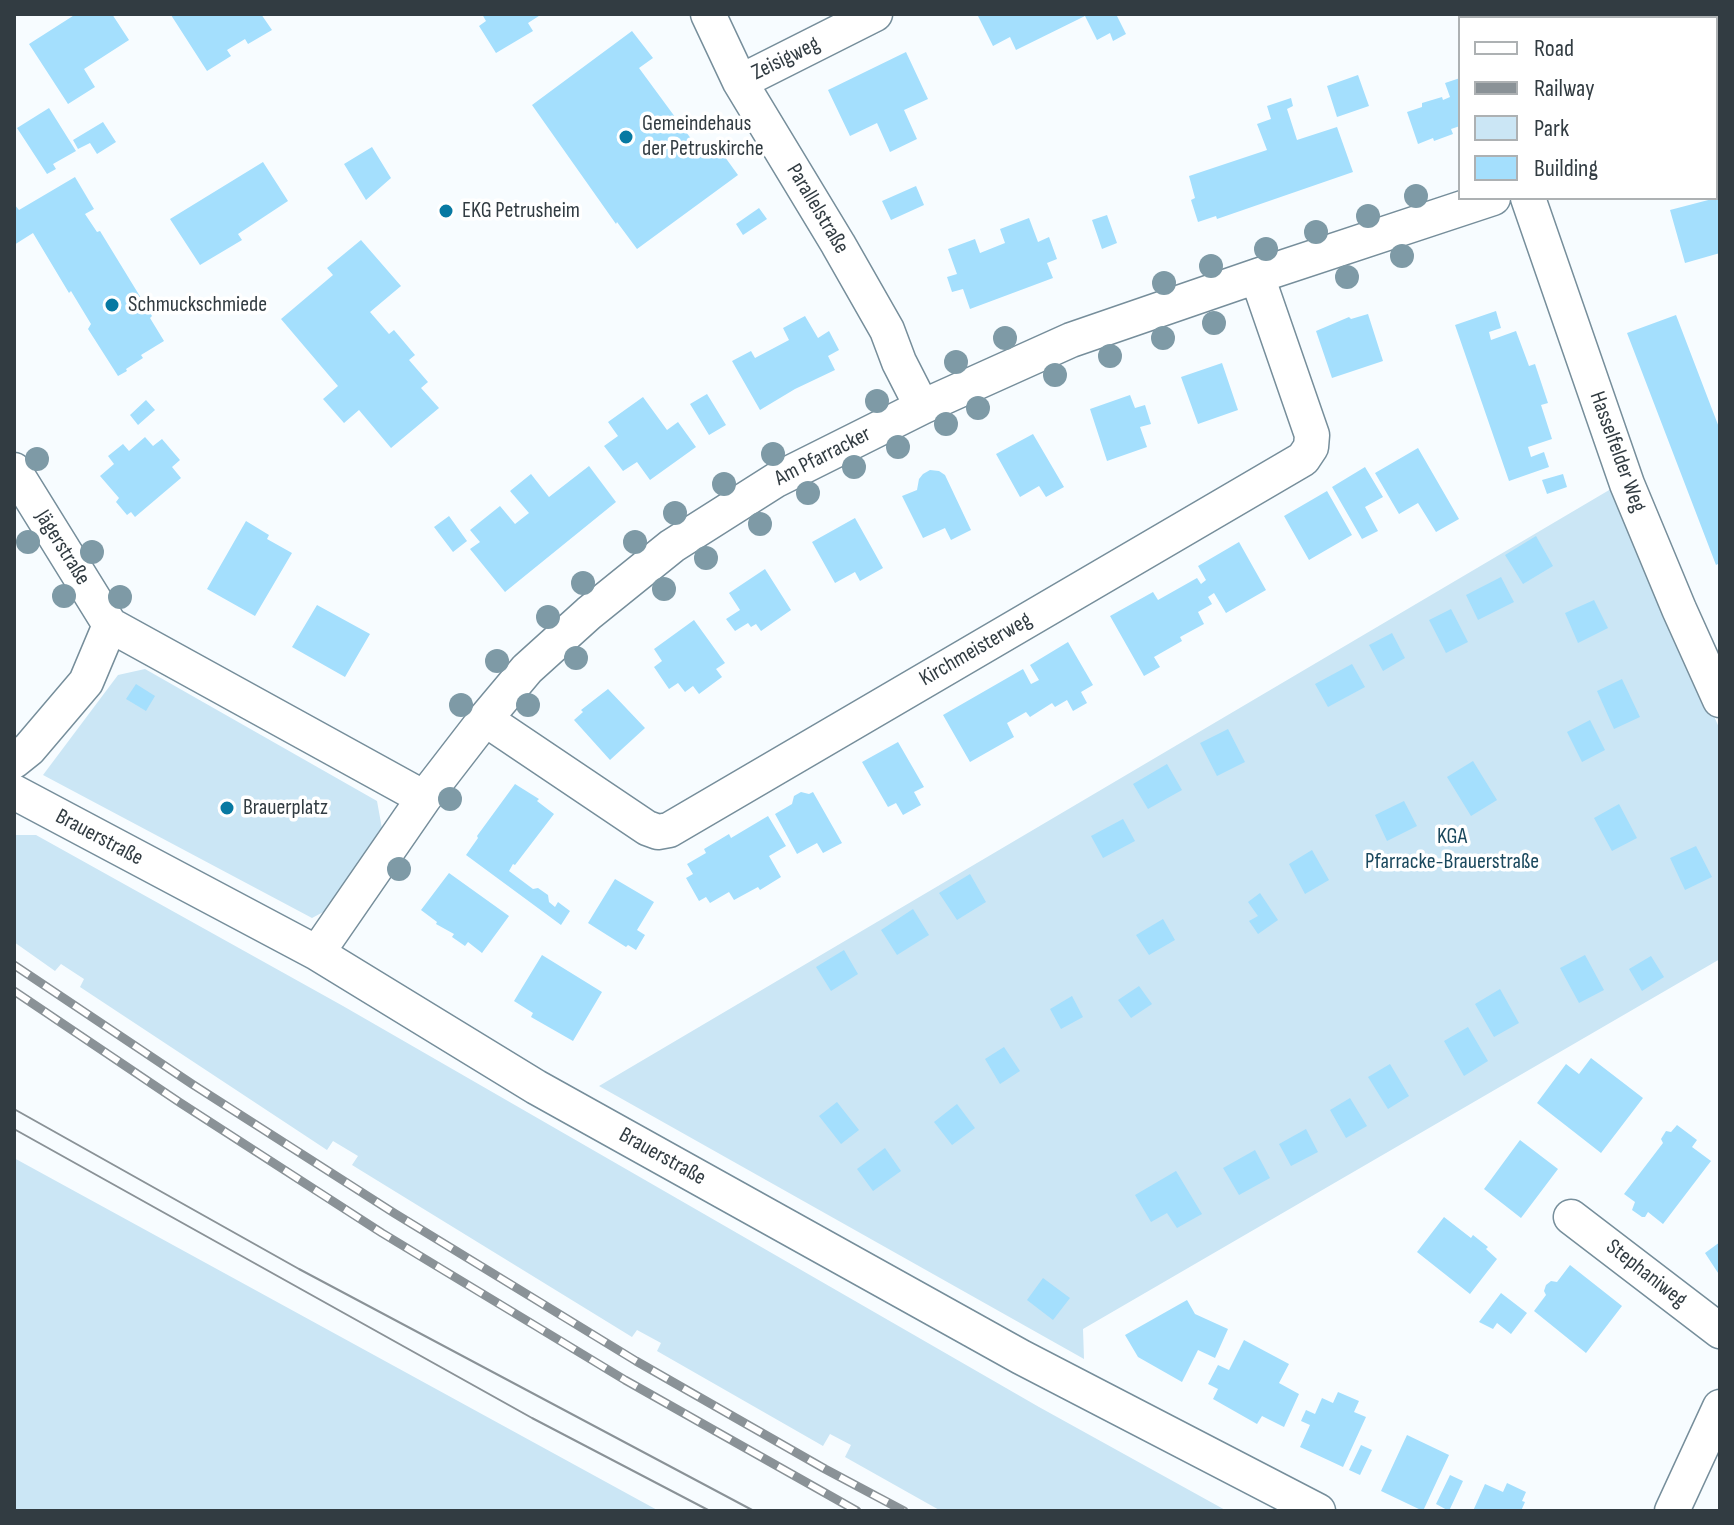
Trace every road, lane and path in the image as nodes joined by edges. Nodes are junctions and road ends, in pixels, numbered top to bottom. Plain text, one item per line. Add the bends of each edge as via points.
1 (708, 14) edge
2 (875, 14) edge
3 (740, 82) junction
4 (1487, 200) edge
5 (1529, 200) edge
6 (1257, 276) junction
7 (922, 407) junction
8 (14, 470) edge
9 (110, 625) junction
10 (1720, 700) edge
11 (485, 719) junction
12 (14, 761) edge
13 (14, 792) edge
14 (424, 798) junction
15 (317, 953) junction
16 (1571, 1217) dead end
17 (1720, 1331) edge
18 (1720, 1407) edge
19 (1318, 1511) edge
20 (1672, 1511) edge

1 - 3 street, Parallelstraße
2 - 3 street, Zeisigweg
3 - 7 street, Parallelstraße via 887,330
4 - 6 street, Am Pfarracker
5 - 10 street, Hasselfelder Weg via 1627,484
6 - 7 street, Am Pfarracker via 1071,340
6 - 11 street, Kirchmeisterweg via 1312,435 1303,459 669,830 647,828
7 - 11 street, Am Pfarracker via 776,480 672,546 527,669
8 - 9 street, Jägerstraße
9 - 12 street via 86,682
9 - 14 street
11 - 14 street, Am Pfarracker
13 - 15 street, Brauerstraße
14 - 15 street, Am Pfarracker
15 - 19 street, Brauerstraße via 549,1095 1021,1357
16 - 17 street, Stephaniweg
18 - 20 street

